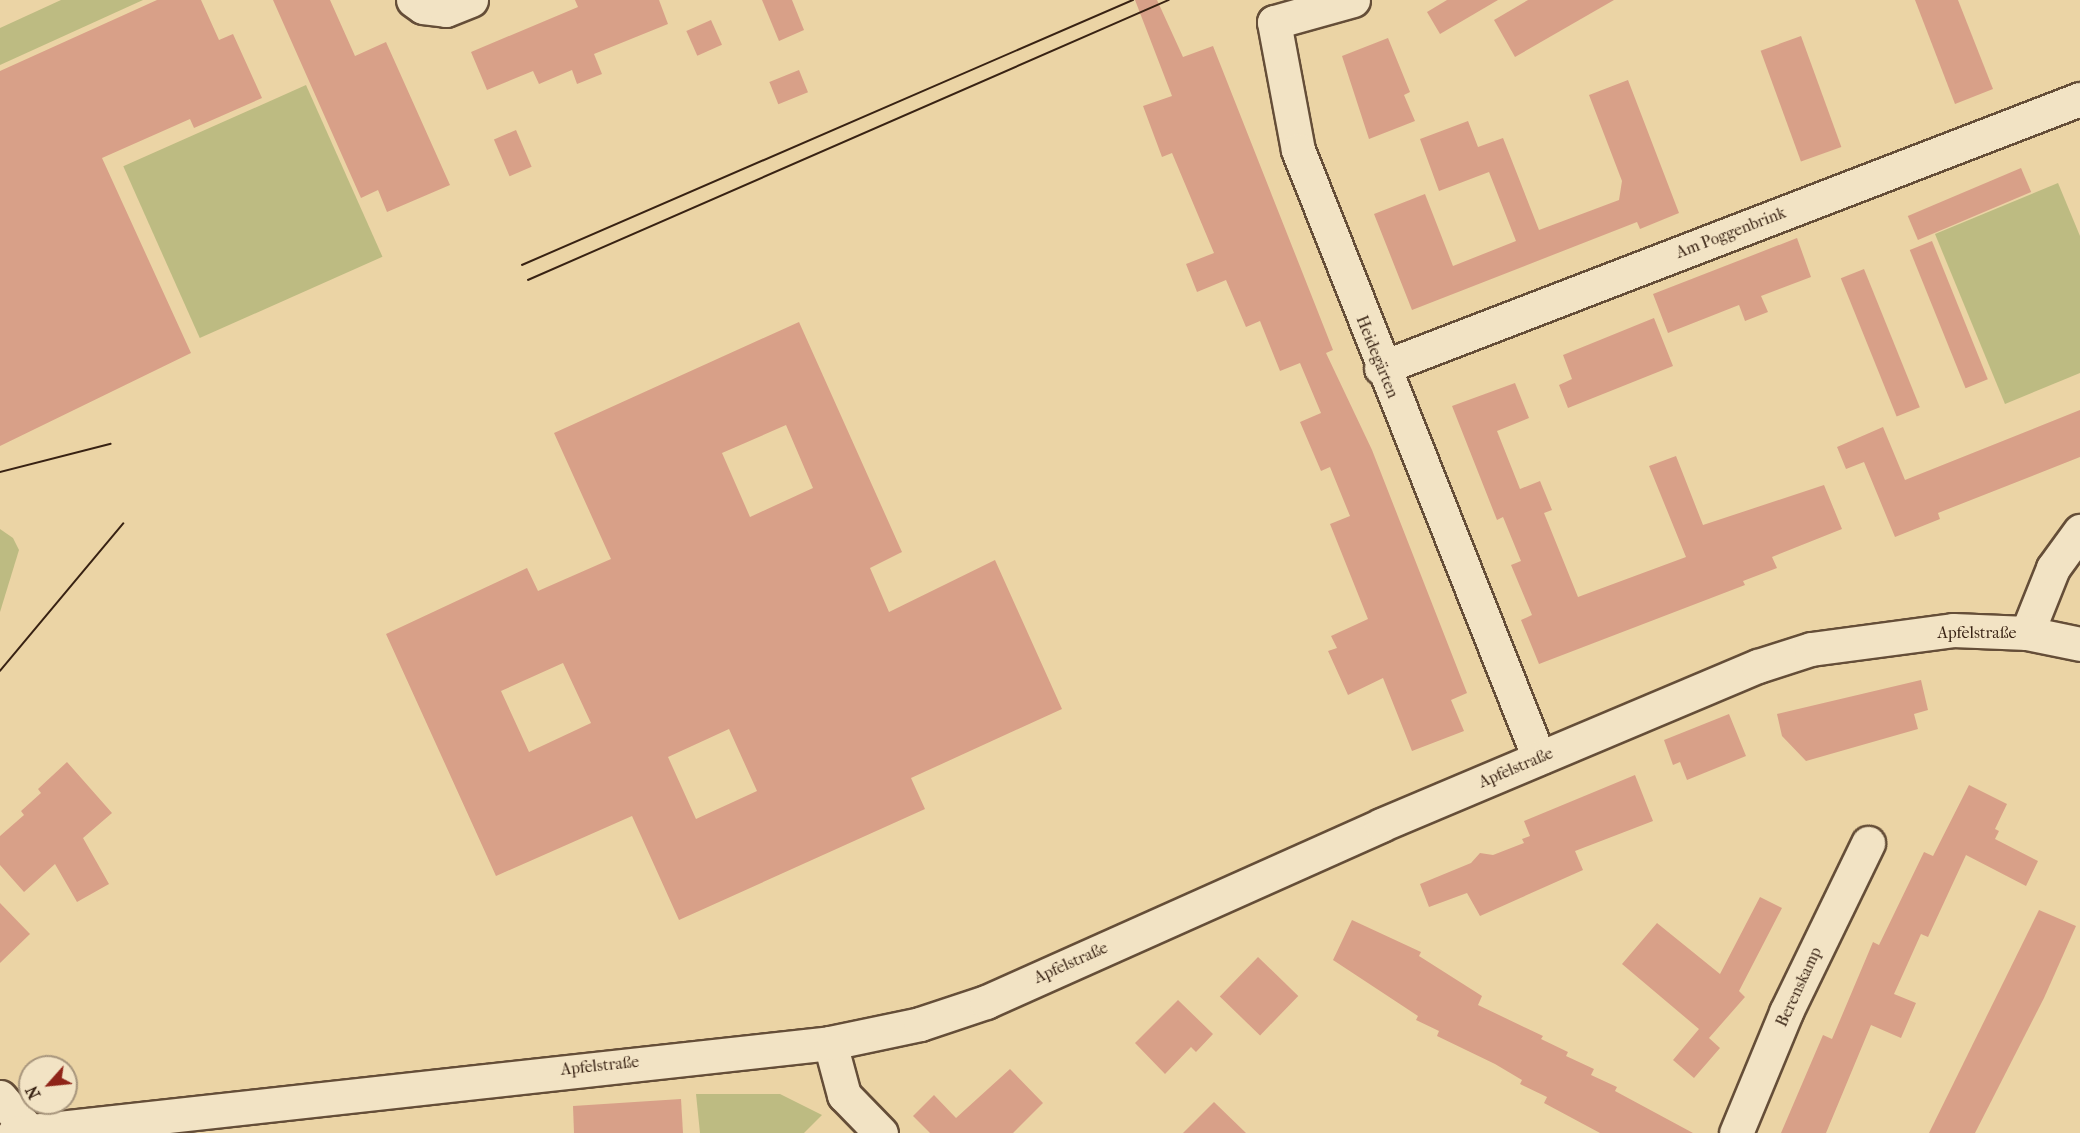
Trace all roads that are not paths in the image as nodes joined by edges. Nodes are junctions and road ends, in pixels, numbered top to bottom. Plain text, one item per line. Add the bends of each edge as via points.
1 (413, 0) edge
2 (471, 0) edge
3 (1353, 0) edge
4 (2080, 99) edge
5 (1382, 368) junction
6 (2080, 531) edge
7 (2027, 633) junction
8 (2080, 644) edge
9 (1539, 758) junction
10 (1868, 843) dead end
11 (830, 1042) junction
12 (0, 1097) edge
13 (175, 1122) edge
14 (25, 1132) edge
15 (881, 1133) edge
16 (1736, 1133) edge

1 - 2 street via 423,7 446,10
3 - 5 street, Heidegärten via 1274,22 1304,171
4 - 5 street, Am Poggenbrink
5 - 9 street, Heidegärten
6 - 7 street via 2053,568
7 - 8 street, Apfelstraße
7 - 9 street, Apfelstraße via 1953,630 1811,649 1758,666
9 - 11 street, Apfelstraße via 986,1002 920,1024
10 - 16 street, Berenskamp via 1786,1012
11 - 13 street, Apfelstraße
11 - 15 street via 844,1095
12 - 14 street
13 - 14 street, Apfelstraße

